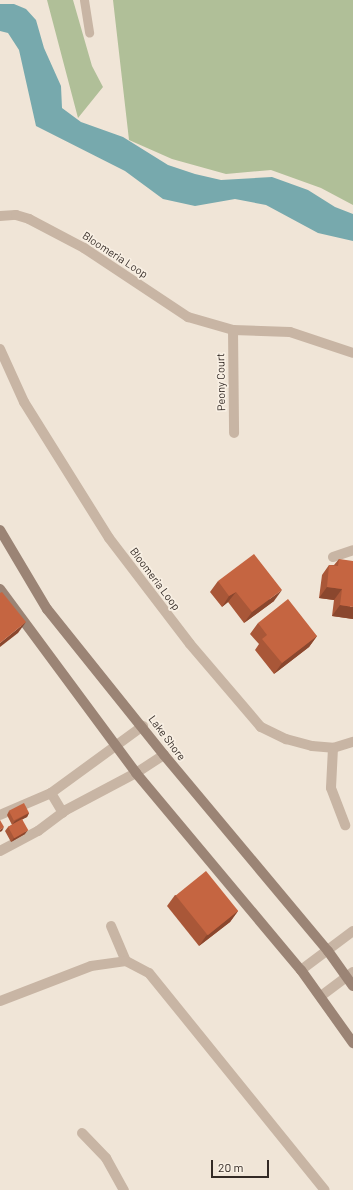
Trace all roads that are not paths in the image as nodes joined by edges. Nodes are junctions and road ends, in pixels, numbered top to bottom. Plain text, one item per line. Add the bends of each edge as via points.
1 (84, 0) edge
2 (89, 33) dead end
3 (0, 216) edge
4 (233, 330) junction
5 (0, 349) edge
6 (353, 353) edge
7 (234, 433) dead end
8 (0, 530) edge
9 (353, 550) edge
10 (333, 557) dead end
11 (0, 589) edge
12 (143, 726) junction
13 (353, 742) edge
14 (118, 747) junction
15 (333, 748) junction
16 (164, 755) junction
17 (136, 773) junction
18 (51, 793) junction
19 (63, 813) junction
20 (0, 815) edge
21 (345, 825) dead end
22 (0, 851) edge
23 (111, 926) dead end
24 (353, 930) edge
25 (328, 951) junction
26 (126, 961) junction
27 (301, 970) junction
28 (351, 979) edge
29 (321, 996) junction
30 (0, 1001) edge
31 (353, 1043) edge
32 (82, 1132) dead end
33 (323, 1189) edge
34 (124, 1190) edge

1 - 2 lane
3 - 4 street, Bloomeria Loop via 16,215 29,219 84,248 188,317
4 - 6 street, Bloomeria Loop via 290,332
4 - 7 street, Peony Court
5 - 15 street, Bloomeria Loop via 24,402 109,538 190,644 261,727 286,739
8 - 12 street, Lake Shore via 47,608
9 - 10 street
11 - 14 street via 22,622
12 - 14 street
12 - 16 street, Lake Shore
13 - 15 street, Bloomeria Loop
14 - 17 street
14 - 18 street
15 - 21 street via 331,788
16 - 17 street
16 - 25 street, Lake Shore
17 - 19 street
17 - 27 street
18 - 19 street
18 - 20 street
19 - 22 street
23 - 26 street
24 - 25 street
25 - 27 street
25 - 28 street, Lake Shore
26 - 30 street via 90,966
26 - 33 street via 149,973
27 - 29 street
28 - 29 street, Lake Shore
29 - 31 street
32 - 34 street via 106,1158

